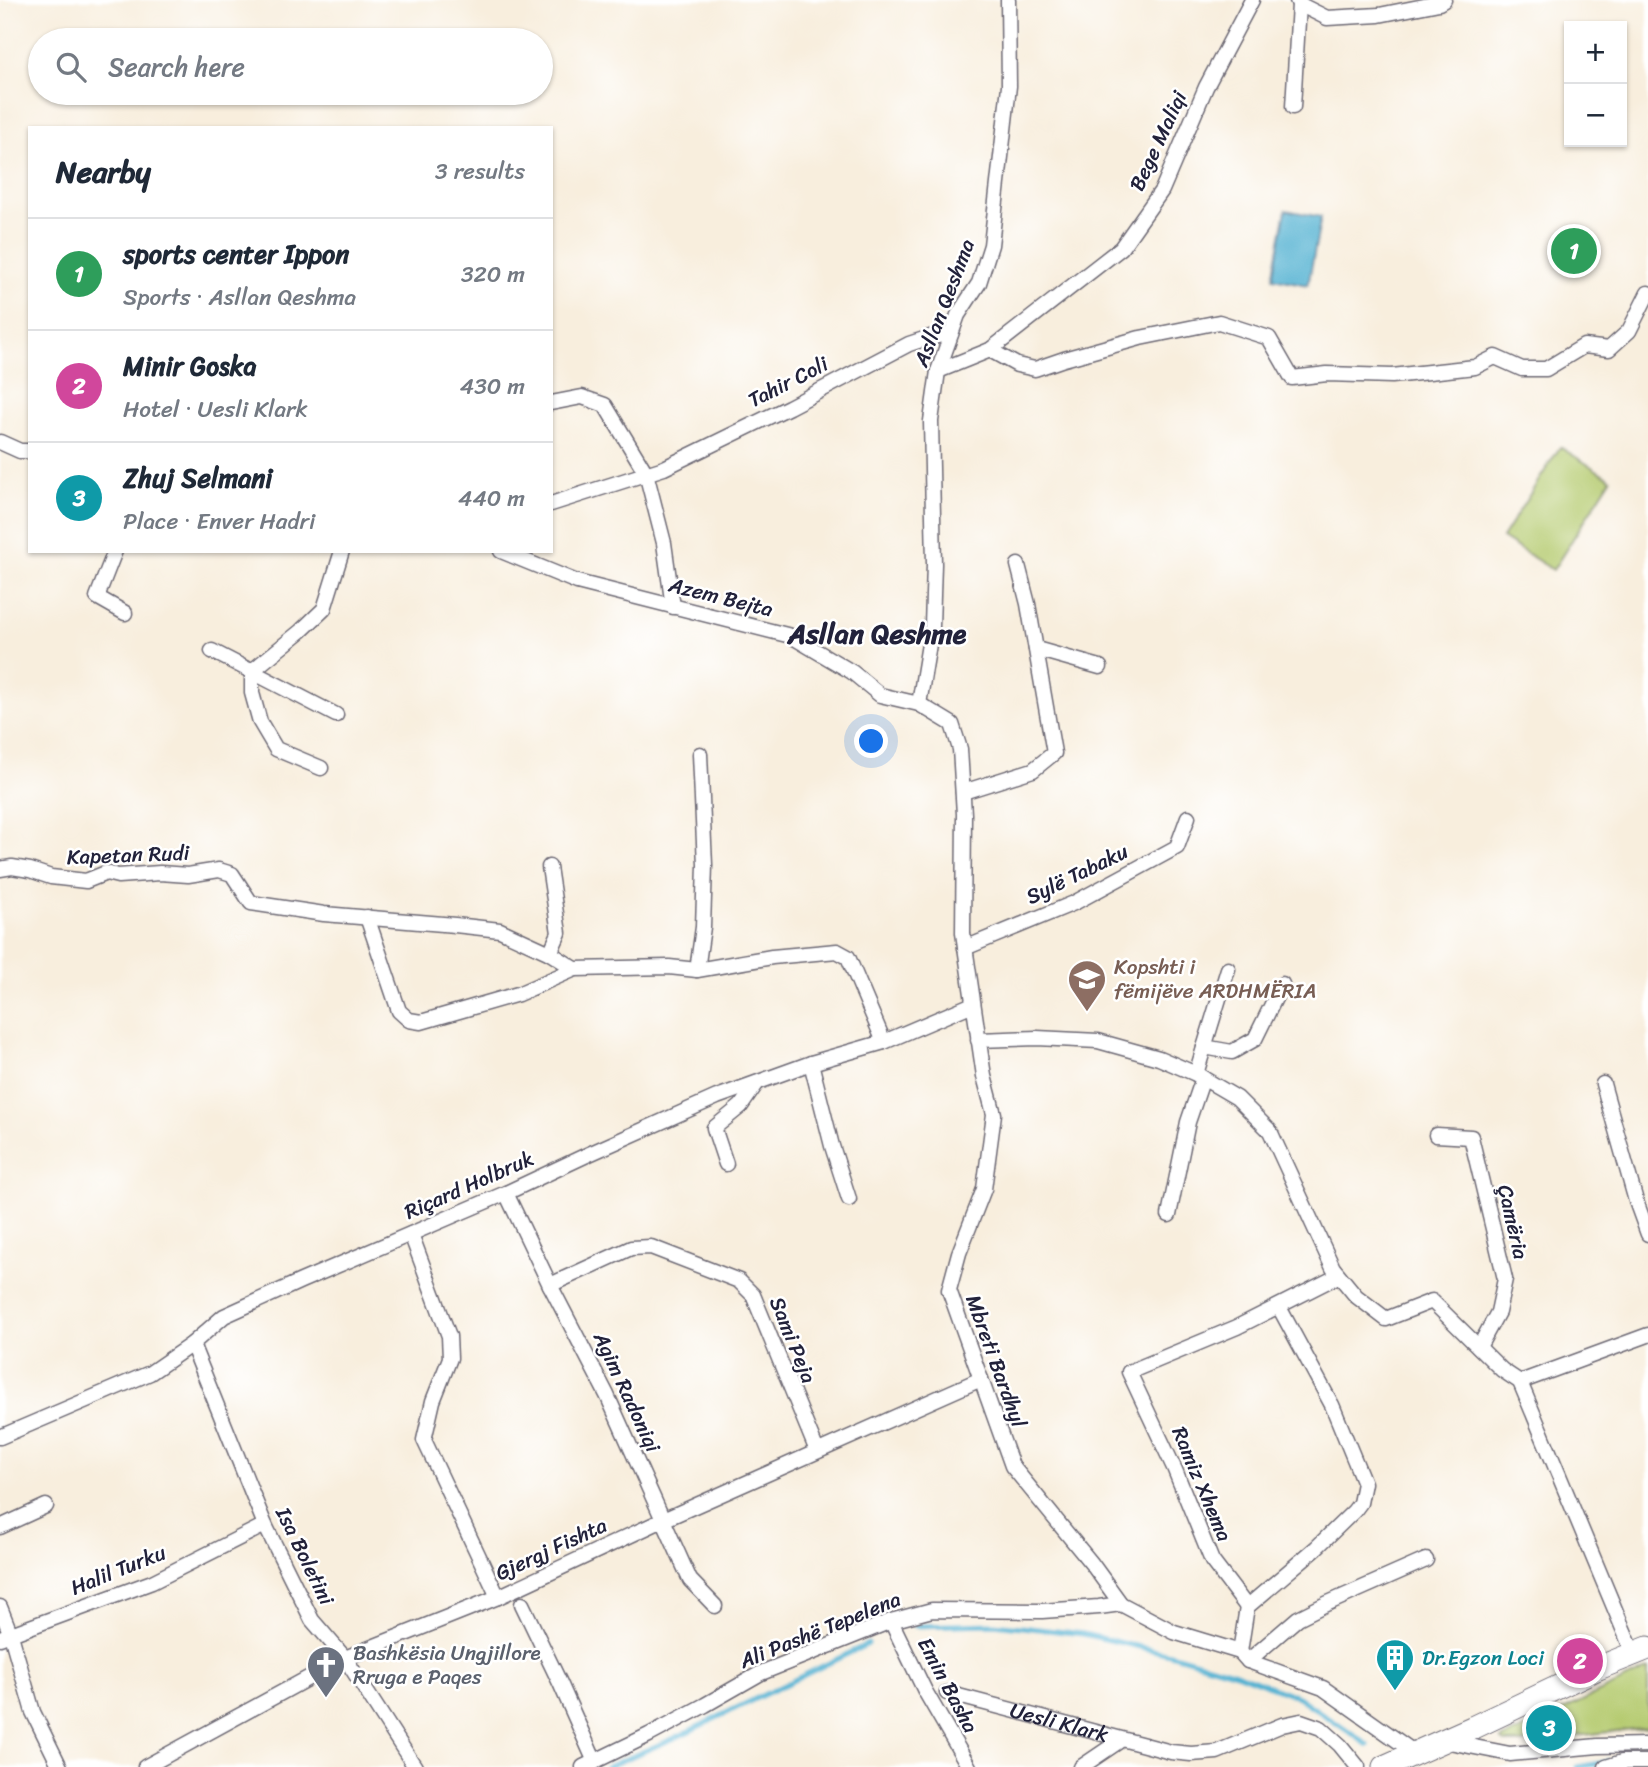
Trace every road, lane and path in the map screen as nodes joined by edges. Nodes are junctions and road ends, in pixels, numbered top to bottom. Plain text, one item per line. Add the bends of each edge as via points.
1 (1008, 0) edge
2 (1252, 0) edge
3 (1444, 0) edge
4 (1298, 2) edge
5 (1293, 107) dead end
6 (1648, 293) edge
7 (951, 334) junction
8 (990, 350) junction
9 (938, 371) junction
10 (553, 403) edge
11 (0, 442) edge
12 (28, 451) edge
13 (646, 473) junction
14 (553, 502) edge
15 (114, 553) edge
16 (341, 553) edge
17 (506, 553) edge
18 (1018, 565) dead end
19 (673, 607) junction
20 (125, 613) dead end
21 (1035, 649) junction
22 (212, 651) dead end
23 (1100, 667) dead end
24 (252, 671) junction
25 (919, 704) junction
26 (336, 715) dead end
27 (700, 754) dead end
28 (321, 768) dead end
29 (963, 792) junction
30 (1188, 817) dead end
31 (549, 867) dead end
32 (0, 869) edge
33 (367, 917) junction
34 (965, 948) junction
35 (550, 953) junction
36 (575, 969) junction
37 (1228, 969) dead end
38 (697, 970) junction
39 (1282, 984) dead end
40 (973, 1004) junction
41 (978, 1040) junction
42 (884, 1042) junction
43 (1204, 1047) junction
44 (811, 1063) junction
45 (1199, 1076) junction
46 (757, 1083) junction
47 (1603, 1084) dead end
48 (1436, 1135) dead end
49 (726, 1164) dead end
50 (506, 1193) junction
51 (849, 1199) dead end
52 (1169, 1215) dead end
53 (411, 1234) junction
54 (1648, 1234) edge
55 (1338, 1276) junction
56 (550, 1285) junction
57 (1279, 1307) junction
58 (1648, 1335) edge
59 (192, 1344) junction
60 (1479, 1347) junction
61 (981, 1379) junction
62 (1520, 1382) junction
63 (0, 1437) edge
64 (817, 1451) junction
65 (46, 1506) dead end
66 (663, 1520) junction
67 (265, 1525) junction
68 (0, 1527) edge
69 (1426, 1560) dead end
70 (498, 1597) junction
71 (522, 1604) dead end
72 (1121, 1604) junction
73 (715, 1606) dead end
74 (0, 1607) edge
75 (1247, 1607) junction
76 (891, 1621) junction
77 (5, 1636) edge
78 (1641, 1651) edge
79 (1244, 1657) junction
80 (345, 1658) junction
81 (947, 1693) dead end
82 (1442, 1741) junction
83 (1118, 1742) dead end
84 (1648, 1745) edge
85 (1415, 1753) junction
86 (1648, 1762) edge
87 (589, 1764) edge
88 (60, 1767) edge
89 (145, 1767) edge
90 (415, 1767) edge
91 (969, 1767) edge
92 (1081, 1767) edge
93 (1358, 1767) edge
94 (1386, 1767) edge
95 (1606, 1767) edge

1 - 7 street, Asllan Qeshma via 1009,86 991,245 979,283
2 - 8 street, Bege Maliqi via 1206,87 1162,190 1121,248
3 - 4 street via 1378,15 1327,18
4 - 5 street
6 - 8 street via 1629,331 1609,349 1584,346 1546,369 1522,369 1495,357 1475,368 1292,378 1269,338 1219,322 1140,338 1035,369
7 - 9 street, Asllan Qeshma
7 - 13 street, Tahir Coli via 909,344 677,462
8 - 9 street, Bege Maliqi
9 - 25 street, Asllan Qeshma via 931,421 932,626
10 - 13 street via 582,397 605,405
11 - 12 street
13 - 14 street, Tahir Coli
13 - 19 street via 664,543
15 - 20 street via 97,597
16 - 24 street via 324,609
17 - 19 street, Azem Bejta via 577,582
18 - 21 street
19 - 25 street, Azem Bejta via 792,636 852,672 880,695
21 - 23 street
21 - 29 street via 1054,753 1033,770
22 - 24 street
24 - 26 street
24 - 28 street via 260,722 276,749
25 - 29 street, Mbreti Bardhyl via 952,724 960,749
27 - 38 street via 705,865
29 - 34 street, Mbreti Bardhyl
30 - 34 street, Sylë Tabaku via 1177,847 1074,903
31 - 35 street via 559,933
32 - 33 street, Kapetan Rudi via 12,867 86,881 106,873 188,875 219,870 232,874 250,902
33 - 35 street, Kapetan Rudi via 500,930
33 - 36 street via 399,1011 409,1020 421,1022 518,994
34 - 40 street, Mbreti Bardhyl
35 - 36 street, Kapetan Rudi
36 - 38 street
37 - 43 street
38 - 42 street via 836,951 848,957
39 - 43 street via 1255,1039 1232,1052
40 - 41 street, Mbreti Bardhyl
40 - 42 street, Riçard Holbruk
41 - 45 street via 1098,1041 1159,1058
41 - 61 street, Mbreti Bardhyl via 994,1114 984,1189 948,1290
42 - 44 street, Riçard Holbruk
43 - 45 street
44 - 46 street, Riçard Holbruk
44 - 51 street
45 - 52 street
45 - 55 street via 1237,1098 1270,1131
46 - 49 street via 741,1106 714,1128
46 - 50 street, Riçard Holbruk
47 - 54 street
48 - 60 street, Çamëria via 1471,1137 1505,1279 1498,1312
50 - 53 street, Riçard Holbruk
50 - 56 street, Agim Radoniqi
53 - 59 street, Riçard Holbruk via 224,1316
53 - 70 street via 449,1336 450,1358 424,1440
55 - 57 street
55 - 60 street via 1386,1319 1432,1301
56 - 64 street, Sami Peja via 631,1248 651,1247 739,1281 752,1295
56 - 66 street, Agim Radoniqi via 607,1395
57 - 75 street via 1332,1405 1364,1483 1354,1511
57 - 75 street, Ramiz Xhema via 1129,1372 1212,1561
58 - 62 street
59 - 63 street, Riçard Holbruk via 150,1373
59 - 67 street, Isa Boletini
60 - 62 street
61 - 64 street, Gjergj Fishta
61 - 72 street, Mbreti Bardhyl via 1012,1466
62 - 78 street
64 - 66 street, Gjergj Fishta
65 - 68 street
66 - 70 street, Gjergj Fishta
66 - 73 street, Agim Radoniqi via 690,1580
67 - 77 street, Halil Turku via 152,1581
67 - 80 street, Isa Boletini via 312,1619
69 - 79 street via 1298,1618
70 - 80 street, Gjergj Fishta
71 - 87 street, Ali Pashë Tepelena via 560,1683
72 - 76 street, Ali Pashë Tepelena via 1042,1611 932,1610
72 - 79 street, Mbreti Bardhyl via 1174,1632
74 - 77 street
75 - 79 street
76 - 87 street, Ali Pashë Tepelena via 761,1673
76 - 91 street, Emin Basha
77 - 88 street via 33,1712
78 - 82 main road
79 - 85 street, Mbreti Bardhyl via 1323,1688
80 - 89 street, Gjergj Fishta
80 - 90 street, Isa Boletini
81 - 93 street, Uesli Klark via 1191,1754 1217,1752 1301,1721 1321,1728
82 - 84 street via 1510,1754
82 - 85 main road
83 - 92 street
85 - 94 main road
86 - 95 street

